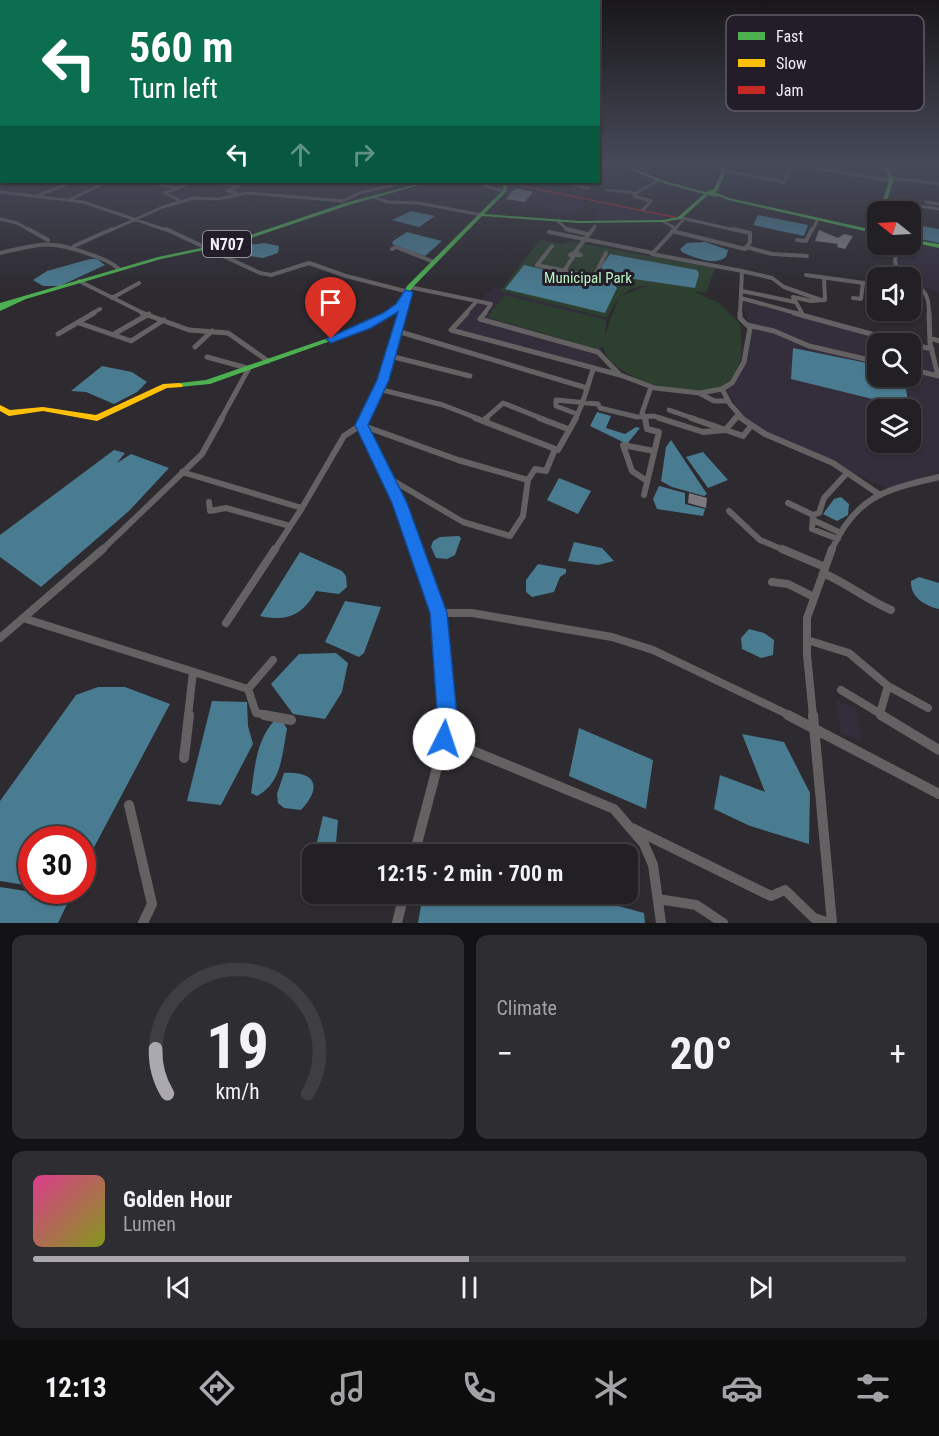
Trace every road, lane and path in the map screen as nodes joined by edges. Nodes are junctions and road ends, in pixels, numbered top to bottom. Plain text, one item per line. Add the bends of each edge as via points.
1 (94, 206) edge
2 (168, 206) edge
3 (336, 206) edge
4 (342, 206) edge
5 (434, 206) edge
6 (490, 206) edge
7 (623, 206) edge
8 (646, 206) edge
9 (695, 206) edge
10 (762, 206) edge
11 (921, 206) edge
12 (332, 209) junction
13 (939, 209) edge
14 (643, 210) junction
15 (482, 215) junction
16 (681, 218) junction
17 (0, 219) edge
18 (136, 219) junction
19 (818, 219) junction
20 (558, 221) junction
21 (663, 221) junction
22 (595, 226) dead end
23 (674, 229) junction
24 (867, 230) edge
25 (549, 232) dead end
26 (587, 234) junction
27 (584, 238) junction
28 (797, 240) dead end
29 (51, 242) junction
30 (921, 243) edge
31 (74, 246) junction
32 (552, 246) dead end
33 (939, 246) edge
34 (206, 248) junction
35 (746, 248) junction
36 (392, 249) dead end
37 (0, 253) edge
38 (606, 253) dead end
39 (653, 253) junction
40 (740, 256) dead end
41 (807, 256) dead end
42 (435, 262) junction
43 (119, 269) junction
44 (564, 271) junction
45 (742, 272) junction
46 (806, 275) dead end
47 (824, 278) junction
48 (79, 282) junction
49 (139, 283) dead end
50 (863, 283) junction
51 (867, 284) edge
52 (921, 287) edge
53 (409, 290) junction
54 (742, 291) junction
55 (112, 298) junction
56 (741, 298) junction
57 (853, 298) dead end
58 (821, 300) junction
59 (477, 301) junction
60 (795, 302) junction
61 (0, 307) edge
62 (100, 309) dead end
63 (930, 310) junction
64 (939, 312) edge
65 (802, 313) junction
66 (149, 314) junction
67 (164, 320) junction
68 (80, 323) junction
69 (743, 324) junction
70 (212, 331) junction
71 (397, 331) junction
72 (58, 334) dead end
73 (114, 334) junction
74 (867, 334) edge
75 (930, 338) junction
76 (939, 341) edge
77 (195, 346) dead end
78 (921, 347) edge
79 (932, 349) junction
80 (390, 356) junction
81 (207, 357) dead end
82 (867, 359) edge
83 (268, 362) junction
84 (248, 368) junction
85 (593, 370) junction
86 (921, 372) edge
87 (620, 375) junction
88 (470, 376) dead end
89 (938, 376) edge
90 (651, 387) junction
91 (587, 388) junction
92 (378, 389) junction
93 (722, 389) junction
94 (700, 393) junction
95 (726, 401) junction
96 (584, 402) junction
97 (0, 407) edge
98 (669, 410) dead end
99 (577, 414) junction
100 (737, 416) junction
101 (645, 417) junction
102 (695, 418) junction
103 (484, 420) junction
104 (361, 425) junction
105 (751, 426) junction
106 (691, 428) junction
107 (568, 429) junction
108 (725, 430) junction
109 (555, 449) junction
110 (654, 451) junction
111 (182, 472) junction
112 (847, 473) junction
113 (387, 477) junction
114 (939, 477) edge
115 (528, 480) junction
116 (647, 481) junction
117 (644, 495) dead end
118 (880, 495) junction
119 (209, 502) dead end
120 (788, 503) dead end
121 (302, 508) junction
122 (729, 511) dead end
123 (813, 517) junction
124 (290, 526) junction
125 (839, 536) junction
126 (824, 570) junction
127 (772, 582) dead end
128 (814, 597) junction
129 (891, 610) dead end
130 (439, 613) junction
131 (23, 618) junction
132 (226, 622) dead end
133 (0, 638) edge
134 (807, 640) junction
135 (273, 660) dead end
136 (193, 672) junction
137 (888, 686) junction
138 (248, 689) junction
139 (841, 690) dead end
140 (928, 708) dead end
141 (880, 713) junction
142 (291, 720) dead end
143 (814, 729) junction
144 (444, 739) junction
145 (939, 750) edge
146 (184, 758) dead end
147 (939, 794) edge
148 (129, 805) dead end
149 (629, 827) junction
150 (417, 844) edge
151 (658, 900) junction
152 (402, 904) edge
153 (143, 923) edge
154 (397, 923) edge
155 (661, 923) edge
156 (723, 923) edge
157 (831, 923) edge

1 - 18 street
2 - 18 street
3 - 12 street
4 - 12 main road, N707
5 - 15 street
6 - 15 main road
7 - 14 main road
8 - 14 street
9 - 16 main road
10 - 19 main road
11 - 13 street
12 - 34 main road, N707
14 - 16 main road
15 - 20 main road
15 - 42 main road
16 - 21 main road
16 - 23 street
16 - 35 street via 750,233
17 - 29 street via 17,223
18 - 31 street
18 - 34 street via 161,226
19 - 24 main road
19 - 28 street via 806,241
20 - 21 main road
20 - 26 street via 574,233
21 - 23 street
22 - 26 street
23 - 35 street
23 - 39 street
25 - 27 street
26 - 27 street
27 - 39 street
27 - 44 street
29 - 31 street
29 - 37 street
30 - 33 main road
31 - 43 street via 112,262
32 - 44 street via 537,265
34 - 43 main road, N707
34 - 53 street via 260,273 271,275 309,263
35 - 40 street
35 - 41 street
36 - 42 street via 396,247
38 - 44 street via 594,277
39 - 45 street
42 - 53 main road
43 - 48 main road, N707
45 - 54 street
45 - 58 street via 772,278 784,287
46 - 47 street
47 - 50 street
47 - 58 street via 826,297
48 - 55 street
48 - 61 main road, N707
49 - 55 street
50 - 51 street
50 - 57 street via 861,299
52 - 63 street
53 - 59 street
53 - 71 street
53 - 83 main road via 400,306 368,326
54 - 56 street
54 - 60 street
55 - 66 street
56 - 65 street
56 - 69 street
58 - 60 street via 793,297
59 - 85 street via 451,330
59 - 87 street via 491,304 480,319 598,352
60 - 65 street
62 - 68 street
63 - 64 street
63 - 75 street
65 - 74 street
66 - 67 street
66 - 73 street
67 - 70 street via 191,331
67 - 73 street via 131,341
68 - 72 street
68 - 73 street
69 - 82 street via 774,331 809,346
69 - 93 street via 750,328 744,362 732,383
70 - 77 street
70 - 83 street via 237,337
71 - 80 street
71 - 91 street
75 - 76 street
75 - 79 street
78 - 79 street
79 - 89 street
80 - 88 street
80 - 92 street
81 - 84 street
83 - 84 main road
84 - 97 main road via 207,382 166,386 97,418 43,409 9,413
84 - 111 street via 202,454
85 - 87 street
85 - 91 street
86 - 89 street
87 - 90 street
90 - 94 street
90 - 101 street via 642,413
91 - 96 street
92 - 103 street
92 - 104 street
93 - 94 street
93 - 95 street
94 - 95 street via 714,401
95 - 100 street
96 - 99 street
96 - 99 street via 556,400 556,406
96 - 101 street
98 - 102 street
99 - 107 street
100 - 105 street
100 - 108 street
101 - 106 street via 654,416
101 - 110 street via 647,429 659,432
102 - 106 street
102 - 108 street
103 - 107 street via 504,401
103 - 109 street
104 - 113 street
104 - 115 street
104 - 121 street via 344,436
105 - 108 street via 743,436
105 - 112 street via 829,460
106 - 108 street via 703,432
107 - 109 street via 558,450
109 - 115 street via 546,471 535,468
110 - 116 street
110 - 116 street via 623,445 632,471
111 - 121 street
111 - 131 street via 130,526
112 - 118 street
112 - 123 street
113 - 115 street via 463,522 510,536 523,516
113 - 130 street
114 - 118 street
116 - 117 street
118 - 125 street via 852,513
119 - 124 street via 210,512 226,508
120 - 123 street
121 - 124 street
122 - 126 street via 760,540
123 - 125 street via 812,529
124 - 132 street
125 - 126 street
126 - 128 street
126 - 129 street via 865,598
127 - 128 street via 788,584
128 - 134 street via 808,614
130 - 143 street via 472,613 632,643
130 - 144 street via 448,726
131 - 133 street
131 - 136 street
134 - 137 street via 849,653
134 - 143 street
135 - 138 street
136 - 138 street
136 - 146 street
137 - 140 street
137 - 141 street
138 - 142 street via 255,713
139 - 141 street
141 - 145 street
143 - 147 street
143 - 157 street
144 - 149 street via 614,809
144 - 150 street
148 - 153 street via 152,904
149 - 151 street via 644,844 653,865
149 - 157 street via 771,896 785,890 814,918
151 - 155 street
151 - 156 street via 696,905
152 - 154 street

